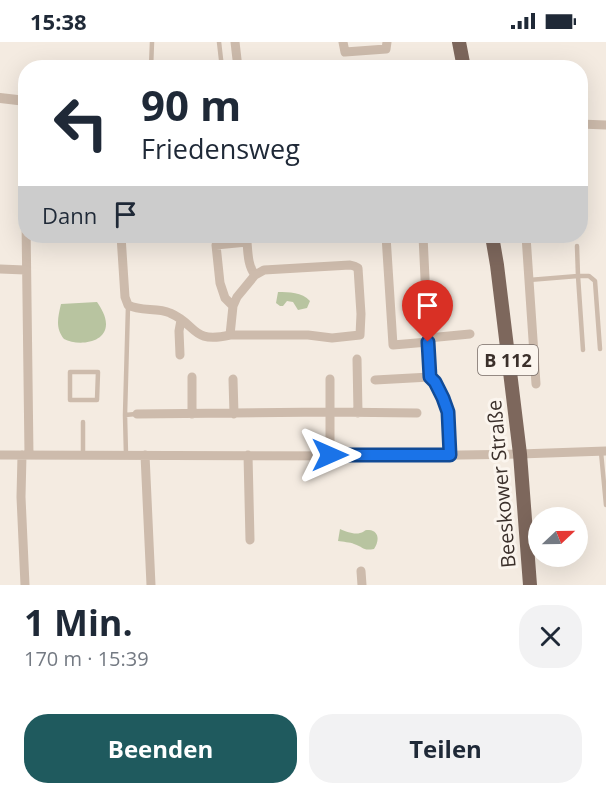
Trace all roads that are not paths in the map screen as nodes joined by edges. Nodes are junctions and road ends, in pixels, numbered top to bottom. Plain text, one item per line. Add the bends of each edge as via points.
1 (152, 42) edge
2 (219, 42) edge
3 (235, 42) edge
4 (343, 42) edge
5 (387, 42) edge
6 (459, 42) edge
7 (151, 60) edge
8 (221, 60) edge
9 (237, 60) edge
10 (462, 60) edge
11 (0, 98) edge
12 (18, 100) edge
13 (588, 124) edge
14 (606, 125) edge
15 (26, 243) edge
16 (121, 243) edge
17 (215, 243) edge
18 (247, 243) edge
19 (386, 243) edge
20 (423, 243) edge
21 (493, 243) edge
22 (526, 243) edge
23 (577, 246) dead end
24 (0, 269) edge
25 (25, 270) junction
26 (255, 274) junction
27 (578, 276) junction
28 (528, 280) junction
29 (128, 305) junction
30 (233, 306) junction
31 (181, 320) junction
32 (470, 334) dead end
33 (230, 335) junction
34 (428, 340) junction
35 (600, 349) dead end
36 (583, 350) dead end
37 (180, 355) dead end
38 (357, 359) dead end
39 (192, 376) dead end
40 (430, 377) junction
41 (233, 379) dead end
42 (330, 379) dead end
43 (375, 380) dead end
44 (536, 384) dead end
45 (83, 400) junction
46 (83, 407) dead end
47 (330, 412) junction
48 (358, 413) junction
49 (137, 414) joint
50 (192, 414) junction
51 (234, 414) junction
52 (417, 414) dead end
53 (125, 415) junction
54 (83, 422) dead end
55 (604, 451) edge
56 (519, 454) junction
57 (0, 455) edge
58 (25, 455) junction
59 (83, 455) junction
60 (126, 455) junction
61 (145, 455) junction
62 (248, 455) junction
63 (330, 455) junction
64 (450, 455) junction
65 (605, 488) edge
66 (606, 505) edge
67 (250, 540) dead end
68 (362, 571) dead end
69 (25, 585) edge
70 (152, 585) edge
71 (362, 585) edge
72 (530, 585) edge

1 - 7 lane
2 - 8 lane
3 - 9 street
4 - 5 street via 345,52 386,49
6 - 10 main road
11 - 12 street
13 - 14 street
15 - 25 street
16 - 29 street
17 - 30 street via 220,283 225,298
18 - 26 street
19 - 34 street via 393,345
20 - 34 street
21 - 56 main road, Beeskower Straße / B 112
22 - 28 street
23 - 27 lane
24 - 25 street
25 - 58 street
26 - 30 street
26 - 33 street via 264,270 358,268 360,335
27 - 28 lane
27 - 35 lane via 589,276 595,281
27 - 36 lane
28 - 44 street
29 - 31 street via 165,311
29 - 53 lane
30 - 33 street
31 - 33 street via 208,338
31 - 37 street
32 - 34 street
34 - 40 street
38 - 48 street
39 - 50 street
40 - 43 street
40 - 64 street via 448,412
41 - 51 street
42 - 47 street
45 - 45 lane via 70,400 70,372 98,372 97,400
45 - 46 lane
47 - 48 street
47 - 51 street
47 - 63 street
48 - 52 street
49 - 50 street
49 - 53 lane
50 - 51 street
53 - 60 lane
54 - 59 lane
55 - 56 street
55 - 65 lane
56 - 64 street
56 - 72 main road, Beeskower Straße / B 112
57 - 58 street
58 - 59 street
58 - 69 street via 21,497
59 - 60 street
60 - 61 street
61 - 62 street
61 - 70 street
62 - 63 street
62 - 67 street
63 - 64 street
65 - 66 lane
68 - 71 street

